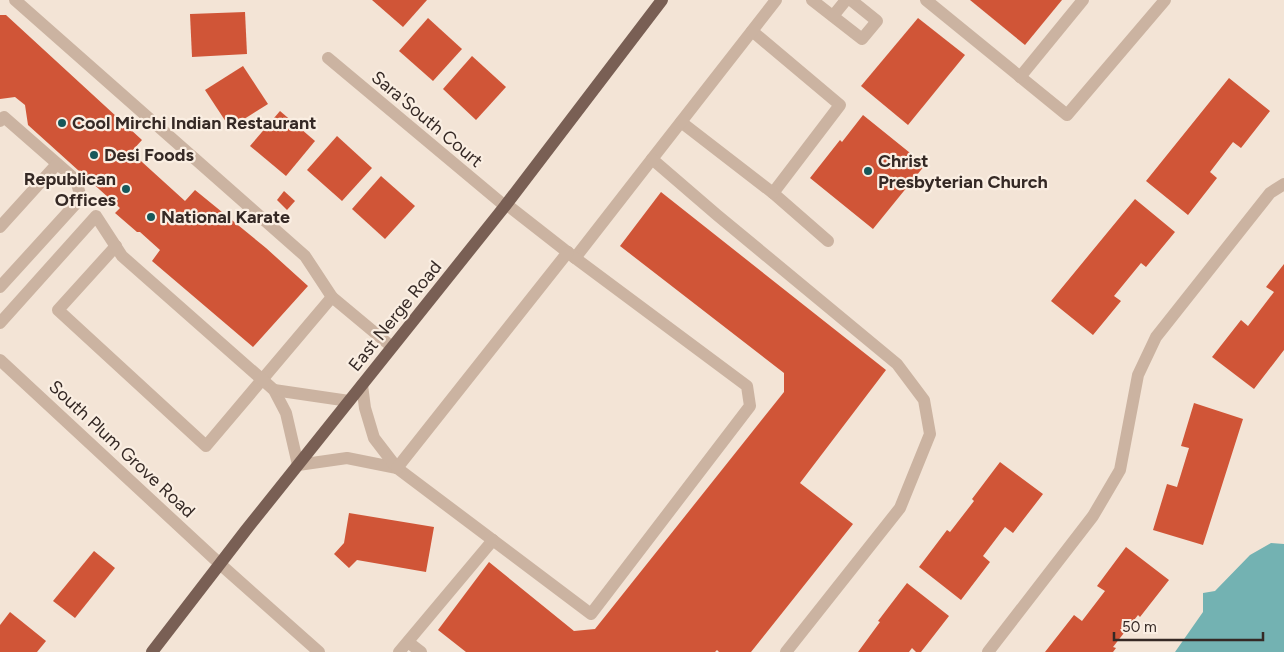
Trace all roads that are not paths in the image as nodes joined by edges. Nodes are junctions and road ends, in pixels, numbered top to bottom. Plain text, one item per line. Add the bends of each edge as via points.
1 (15, 0) edge
2 (662, 0) edge
3 (776, 0) edge
4 (812, 0) edge
5 (846, 0) edge
6 (851, 0) edge
7 (926, 0) edge
8 (1083, 0) edge
9 (1164, 0) edge
10 (833, 16) junction
11 (752, 31) junction
12 (328, 58) dead end
13 (1020, 77) junction
14 (0, 121) edge
15 (681, 122) junction
16 (652, 159) junction
17 (57, 164) junction
18 (1284, 184) edge
19 (772, 193) junction
20 (505, 205) junction
21 (0, 227) edge
22 (828, 241) dead end
23 (116, 246) junction
24 (572, 255) junction
25 (0, 287) edge
26 (332, 297) junction
27 (0, 323) edge
28 (392, 347) junction
29 (0, 360) edge
30 (264, 380) junction
31 (362, 385) junction
32 (274, 390) junction
33 (349, 401) junction
34 (298, 465) junction
35 (397, 468) junction
36 (493, 540) junction
37 (220, 564) junction
38 (408, 642) junction
39 (152, 652) edge
40 (319, 652) edge
41 (400, 652) edge
42 (421, 652) edge
43 (786, 652) edge
44 (988, 652) edge

1 - 26 street via 306,256
2 - 20 main road, East Nerge Road
3 - 11 street
4 - 10 street
5 - 10 street
6 - 10 street via 877,21 862,38
7 - 13 street
8 - 13 street
9 - 13 street via 1067,115
11 - 15 street
11 - 19 street via 840,106
12 - 20 street, Sara'South Court
14 - 17 street via 4,117
15 - 16 street
15 - 19 street
16 - 24 street
16 - 43 street via 897,364 924,400 930,434 900,508
17 - 21 street
17 - 25 street via 76,180 81,198
18 - 44 street via 1270,193 1156,337 1138,375 1120,470 1093,516
19 - 22 street
20 - 24 street, Sara'South Court
20 - 28 main road, East Nerge Road
23 - 27 street via 96,216
23 - 30 street via 122,256
23 - 30 street via 58,310 206,446
24 - 35 street
24 - 36 street, Sara'South Court via 747,386 750,406 591,614
26 - 28 street
26 - 30 street
28 - 31 main road, East Nerge Road
29 - 37 street, South Plum Grove Road
30 - 32 street
31 - 33 main road, East Nerge Road
31 - 35 street via 374,438
32 - 33 street
32 - 34 street via 286,413
33 - 34 main road, East Nerge Road
34 - 35 street via 347,458
34 - 37 main road, East Nerge Road
35 - 36 street
36 - 38 street
37 - 39 main road, East Nerge Road
37 - 40 street, South Plum Grove Road
38 - 41 street
38 - 42 street

